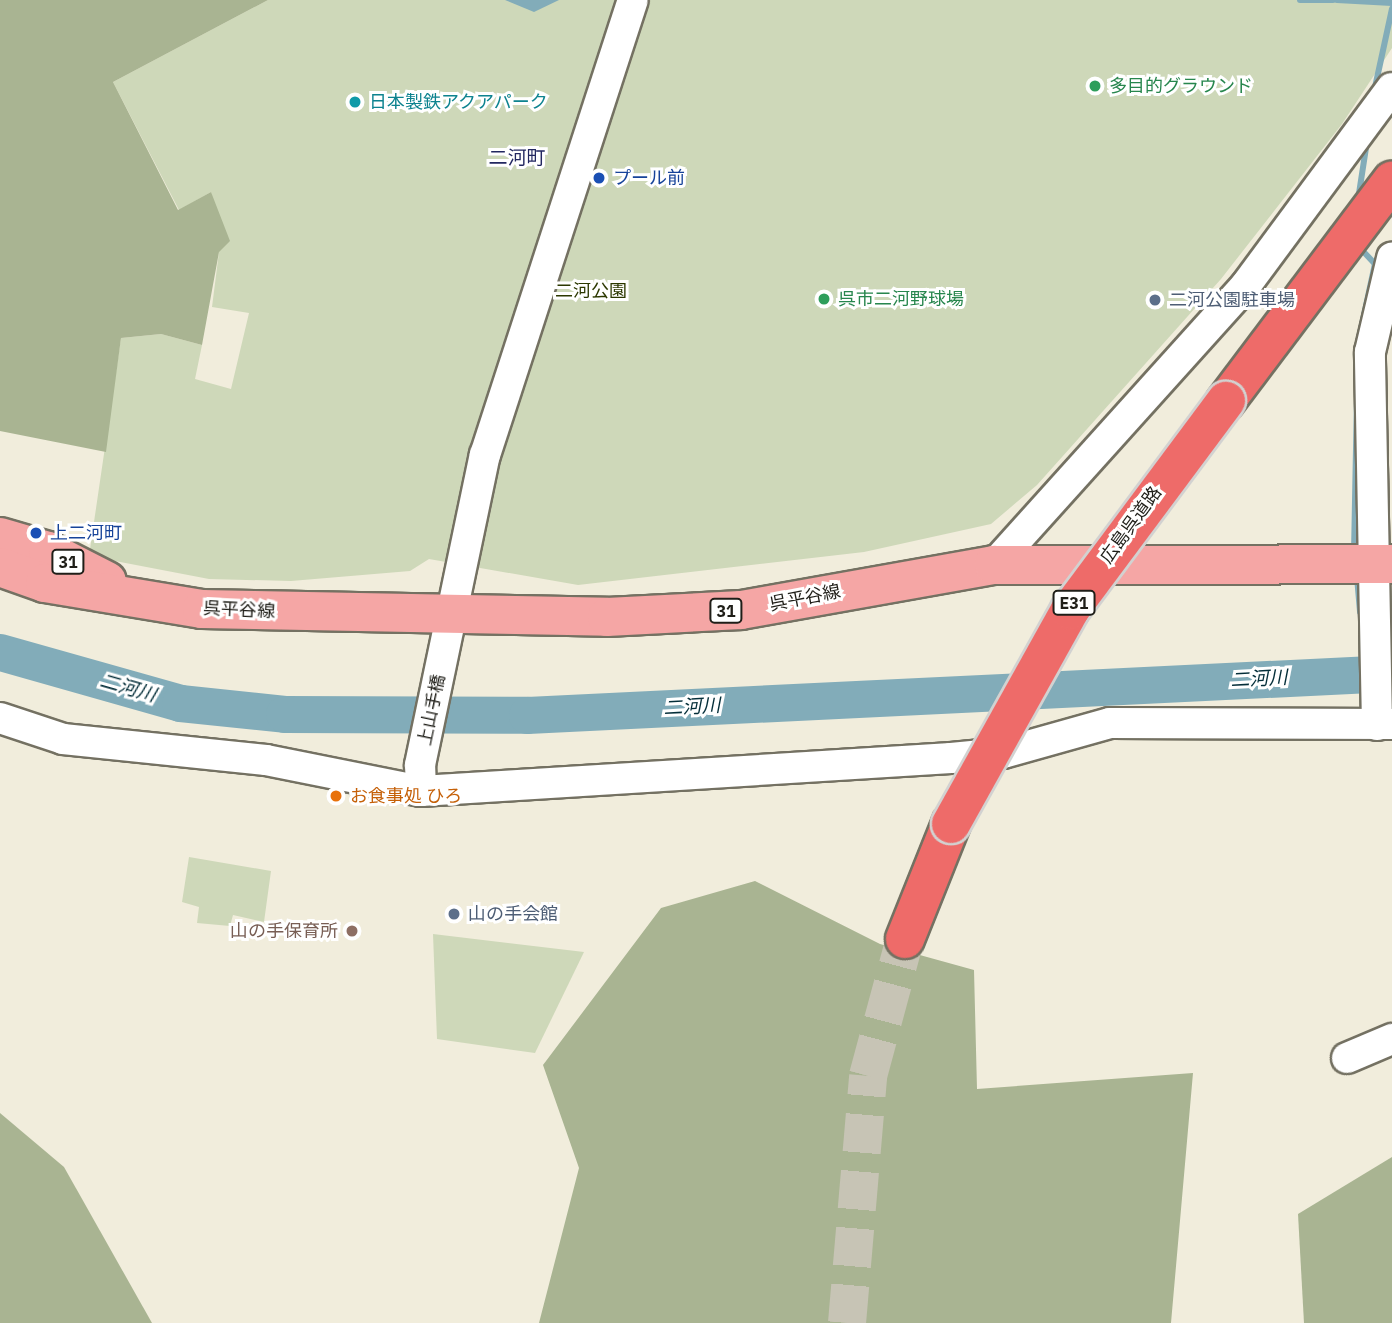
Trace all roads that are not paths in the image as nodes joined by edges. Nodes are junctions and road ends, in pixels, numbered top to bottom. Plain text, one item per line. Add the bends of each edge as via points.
1 (633, 0) edge
2 (1392, 89) edge
3 (1392, 181) edge
4 (1392, 258) edge
5 (1386, 282) edge
6 (0, 537) edge
7 (994, 565) junction
8 (0, 568) edge
9 (1380, 572) edge
10 (133, 595) junction
11 (455, 613) junction
12 (0, 719) edge
13 (1382, 720) edge
14 (421, 778) junction
15 (905, 939) tunnel mouth
16 (1392, 1039) edge
17 (1347, 1058) dead end

1 - 11 street, 上山手橋 via 485,455
2 - 7 street via 1246,285
3 - 15 highway, 広島呉道路 / E31, bridge via 1070,610 951,824
4 - 5 street
5 - 9 street via 1370,352
6 - 10 main road, 呉平谷線 / 31 via 48,551
7 - 9 main road, 呉平谷線 / 31
7 - 11 main road, 呉平谷線 / 31 via 741,610 607,617
8 - 10 main road, 呉平谷線 / 31 via 45,583
9 - 13 street
10 - 11 main road, 呉平谷線 / 31 via 202,609
11 - 14 street, 上山手橋
12 - 14 street via 63,739
13 - 14 street via 1110,723 1003,752 951,758
16 - 17 street

